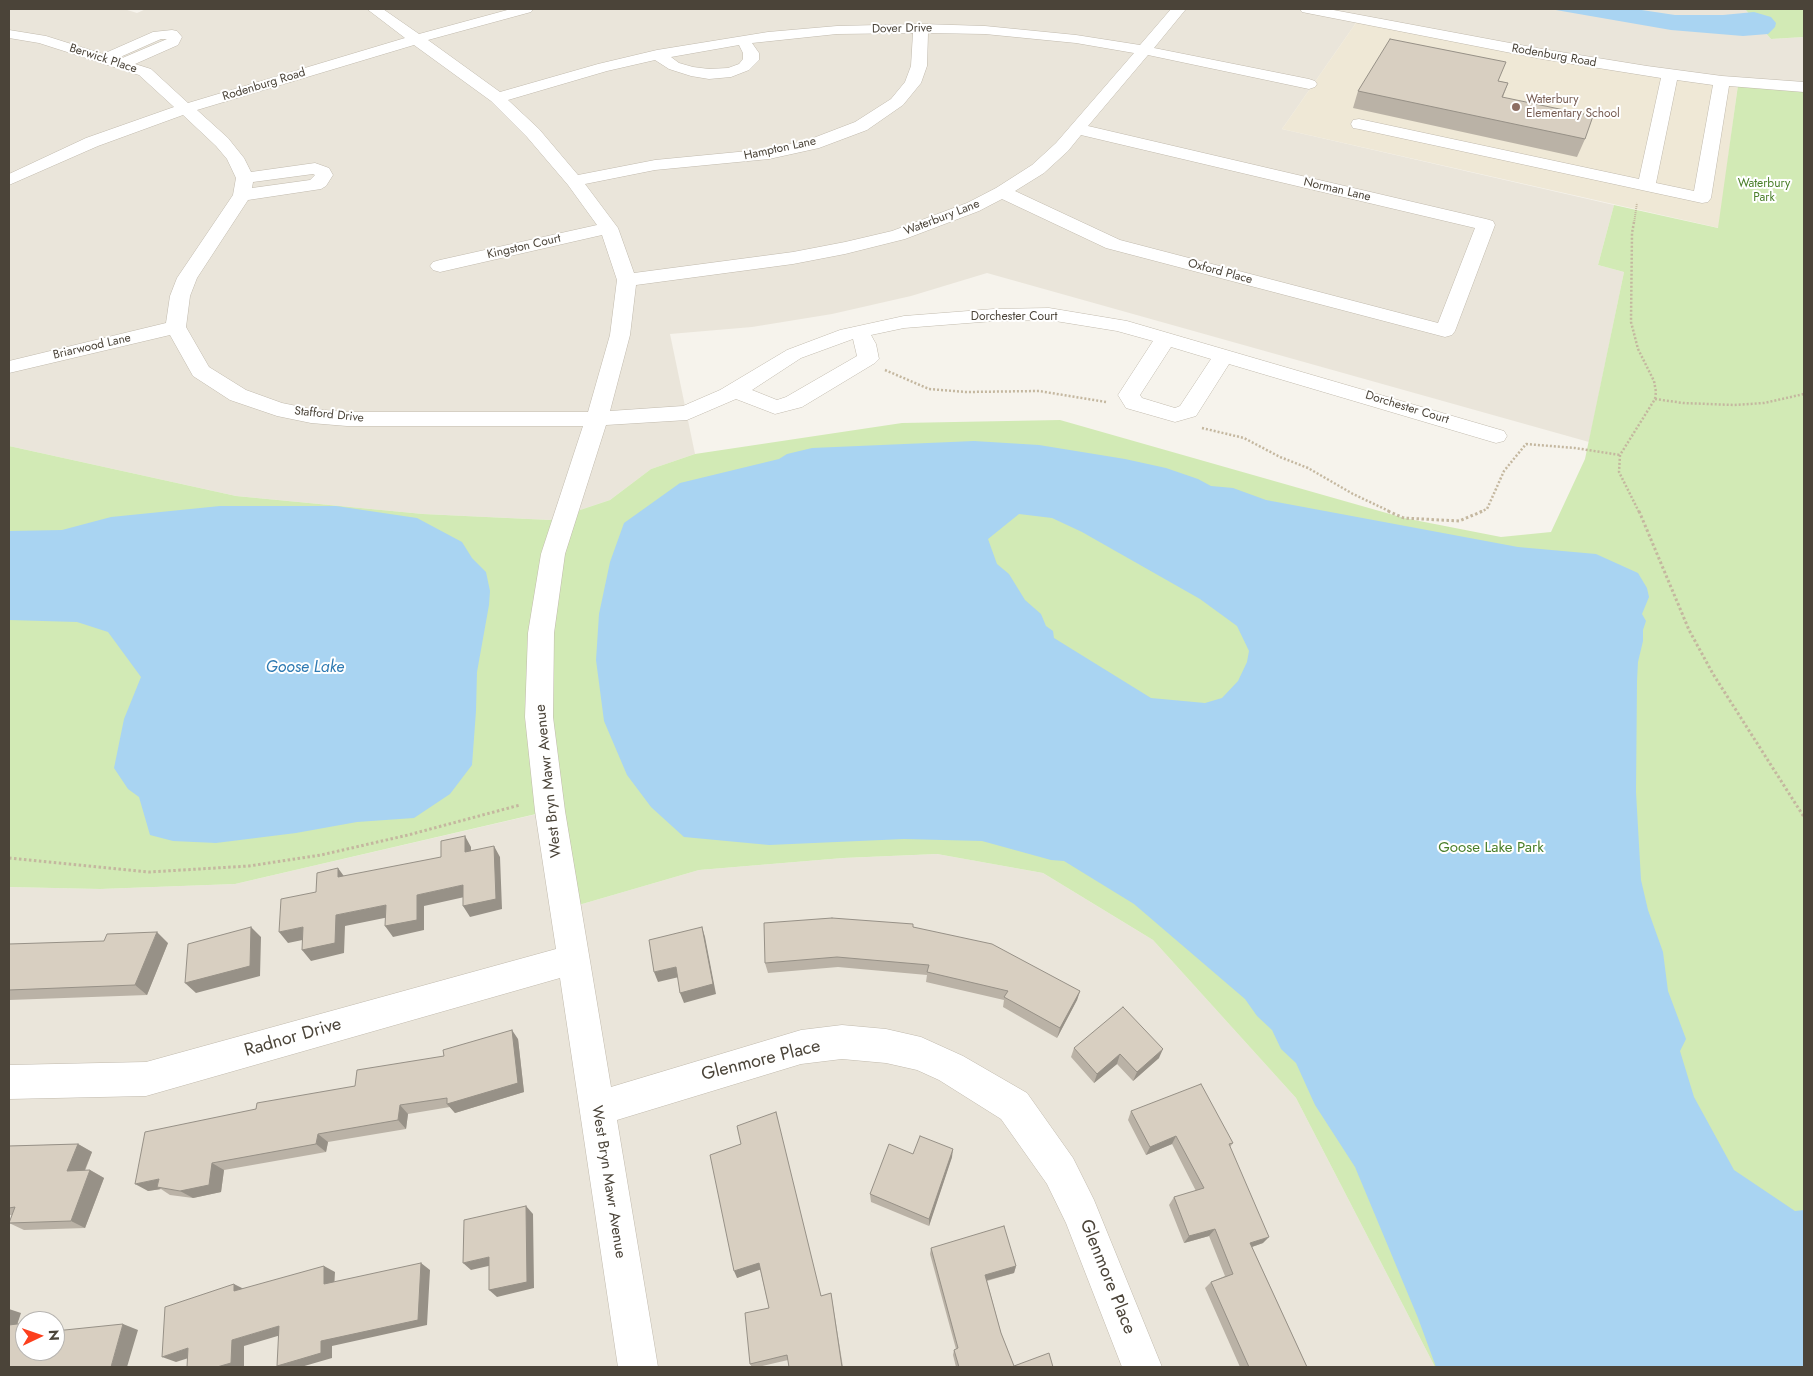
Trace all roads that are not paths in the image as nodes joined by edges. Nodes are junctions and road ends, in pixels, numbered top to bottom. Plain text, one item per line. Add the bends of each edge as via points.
1 (374, 9) edge
2 (526, 9) edge
3 (1179, 9) edge
4 (1307, 9) edge
5 (921, 28) junction
6 (1410, 29) junction
7 (9, 34) edge
8 (417, 39) junction
9 (743, 40) junction
10 (1432, 49) edge
11 (1144, 50) junction
12 (658, 55) junction
13 (103, 59) junction
14 (120, 65) junction
15 (1640, 70) junction
16 (1670, 74) junction
17 (1722, 81) junction
18 (1626, 83) dead end
19 (1309, 84) dead end
20 (1804, 88) edge
21 (497, 98) junction
22 (184, 109) junction
23 (1360, 124) dead end
24 (1078, 129) junction
25 (17, 168) edge
26 (9, 180) edge
27 (574, 181) junction
28 (1002, 192) junction
29 (1642, 193) junction
30 (608, 228) junction
31 (440, 266) dead end
32 (627, 280) junction
33 (176, 327) junction
34 (865, 331) junction
35 (1445, 331) joint
36 (1166, 338) junction
37 (1224, 355) junction
38 (9, 367) edge
39 (735, 390) junction
40 (597, 419) junction
41 (1496, 436) dead end
42 (572, 959) junction
43 (9, 1082) edge
44 (596, 1109) junction
45 (631, 1365) edge
46 (1142, 1367) edge

1 - 8 street, West Bryn Mawr Avenue
2 - 8 street, Rodenburg Road
3 - 11 street, Waterbury Lane
4 - 6 street, Rodenburg Road
5 - 9 street, Dover Drive via 837,30
5 - 11 street, Dover Drive via 1044,35
5 - 27 street, Hampton Lane via 919,66 913,84 897,102 861,126 813,144 769,154 655,165
6 - 10 street via 1414,37
6 - 15 street, Rodenburg Road
7 - 13 street, Berwick Place via 41,39
8 - 21 street, West Bryn Mawr Avenue
8 - 22 street, Rodenburg Road
9 - 12 street, Dover Drive
9 - 12 street via 750,60 744,67 731,72 709,74 692,71 674,66
11 - 19 street, Dover Drive
11 - 24 street, Waterbury Lane
12 - 21 street, Dover Drive
13 - 14 street, Berwick Place
13 - 14 street via 158,35 172,34 175,37 173,42
14 - 22 street, Berwick Place via 145,72
15 - 16 street, Rodenburg Road
15 - 18 street
16 - 17 street, Rodenburg Road
16 - 29 street
17 - 20 street, Rodenburg Road
17 - 29 street via 1702,198
21 - 27 street, West Bryn Mawr Avenue via 534,133
22 - 25 street, Rodenburg Road
22 - 33 street via 222,142 235,158 244,186 187,278 180,296
23 - 29 street
24 - 28 street, Waterbury Lane via 1038,169
24 - 35 street, Norman Lane via 1486,226
25 - 26 street, Rodenburg Road
27 - 30 street, West Bryn Mawr Avenue
28 - 32 street, Waterbury Lane via 932,224 861,245 793,258
28 - 35 street, Oxford Place via 1113,244
30 - 31 street, Kingston Court
30 - 32 street, West Bryn Mawr Avenue
32 - 40 street, West Bryn Mawr Avenue via 620,335
33 - 38 street, Briarwood Lane
33 - 40 street, Stafford Drive via 201,371 238,395 277,409 347,419
34 - 36 street, Dorchester Court via 904,322 985,315 1049,314 1120,325
34 - 39 street, Dorchester Court via 840,336 794,354
34 - 39 street via 868,359 794,402 775,407
36 - 37 street, Dorchester Court
36 - 37 street via 1129,394 1134,403 1175,415 1188,411
37 - 41 street, Dorchester Court
39 - 40 street, Dorchester Court via 687,413
40 - 42 street, West Bryn Mawr Avenue via 553,554 541,634 539,717
42 - 43 street, Radnor Drive via 146,1079
42 - 44 street, West Bryn Mawr Avenue
44 - 45 street, West Bryn Mawr Avenue
44 - 46 street, Glenmore Place via 802,1047 842,1042 886,1046 921,1054 1014,1106 1060,1171 1081,1213

